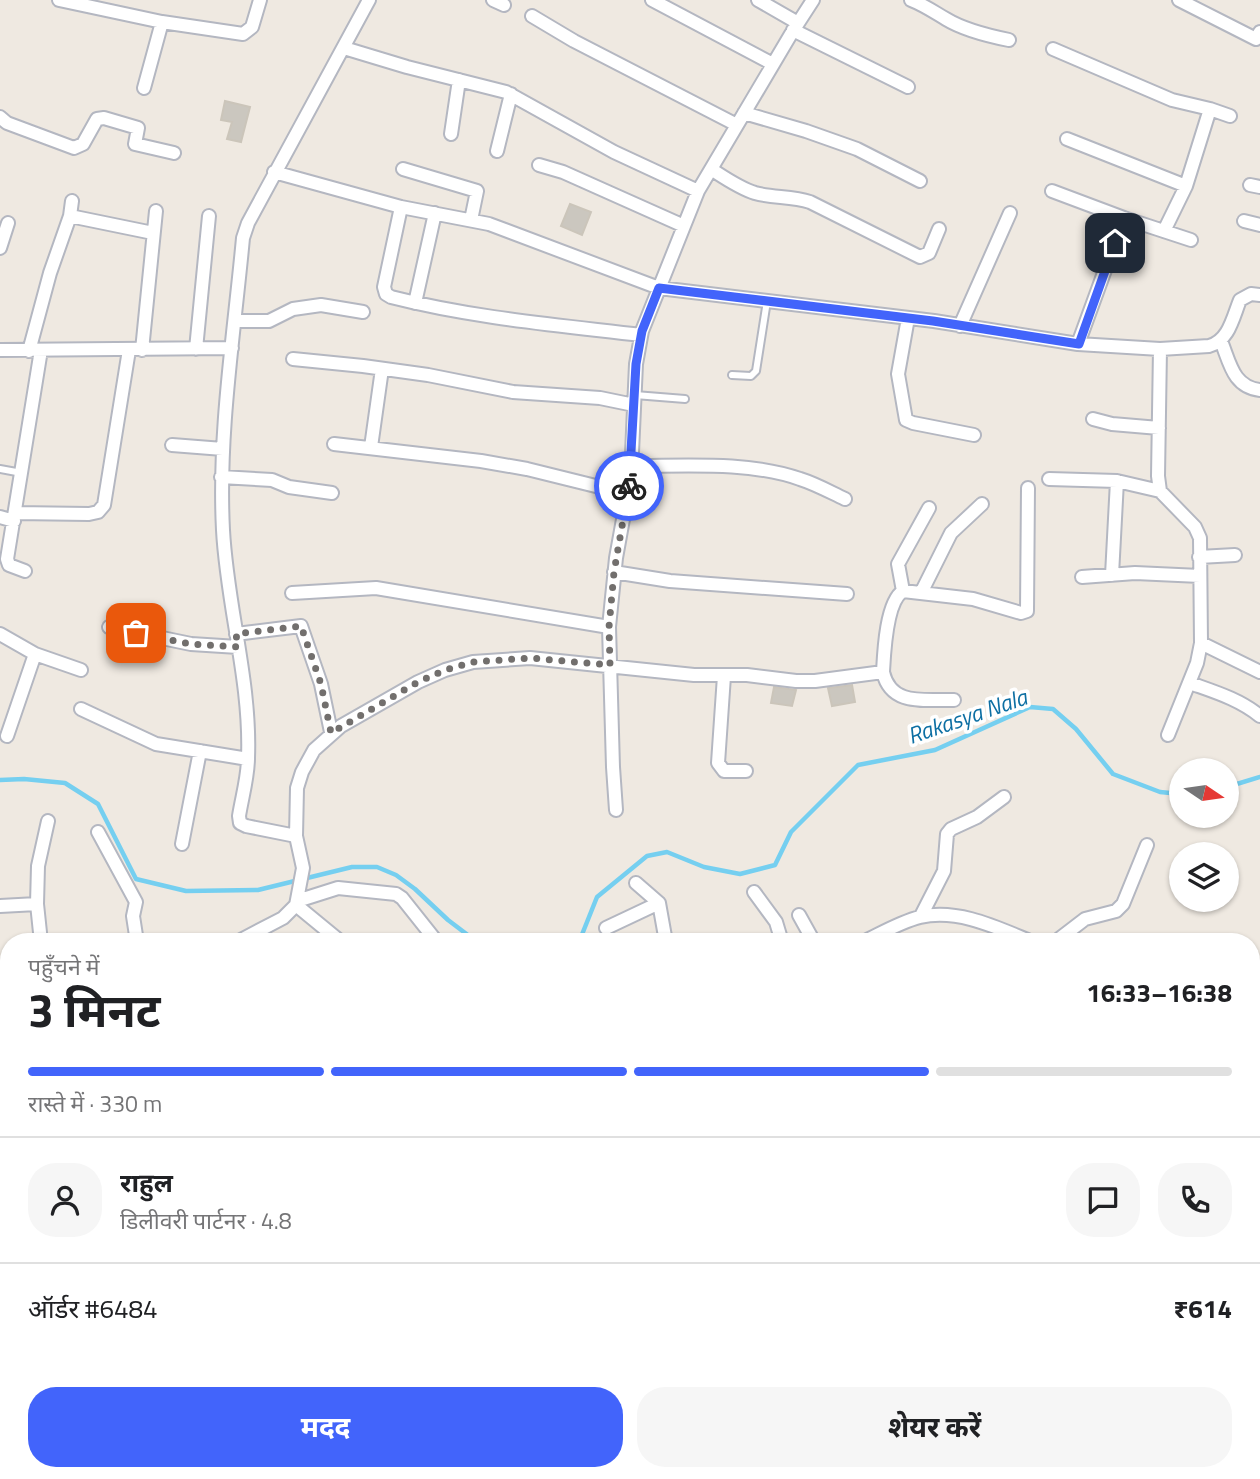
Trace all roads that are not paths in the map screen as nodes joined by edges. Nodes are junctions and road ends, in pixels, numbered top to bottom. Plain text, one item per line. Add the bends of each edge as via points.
1 (59, 0) edge
2 (260, 0) edge
3 (369, 0) edge
4 (652, 0) edge
5 (758, 0) edge
6 (813, 0) edge
7 (911, 0) edge
8 (1179, 0) edge
9 (532, 16) dead end
10 (162, 22) junction
11 (796, 26) junction
12 (1260, 32) edge
13 (1010, 40) dead end
14 (344, 48) junction
15 (1053, 50) dead end
16 (773, 64) junction
17 (459, 80) junction
18 (908, 87) dead end
19 (144, 88) dead end
20 (511, 94) junction
21 (1210, 109) junction
22 (744, 113) junction
23 (1230, 116) dead end
24 (0, 117) edge
25 (737, 125) junction
26 (451, 134) dead end
27 (1067, 139) dead end
28 (497, 151) dead end
29 (174, 153) dead end
30 (539, 165) dead end
31 (402, 169) dead end
32 (711, 169) junction
33 (274, 172) junction
34 (920, 181) dead end
35 (1186, 186) junction
36 (698, 191) junction
37 (1052, 191) dead end
38 (72, 201) dead end
39 (401, 207) junction
40 (156, 211) dead end
41 (435, 213) junction
42 (1010, 213) dead end
43 (70, 216) junction
44 (209, 216) dead end
45 (1124, 218) junction
46 (471, 220) junction
47 (1244, 221) dead end
48 (8, 223) dead end
49 (1260, 225) edge
50 (684, 226) junction
51 (939, 229) dead end
52 (1164, 231) junction
53 (153, 233) junction
54 (1191, 240) dead end
55 (0, 248) edge
56 (659, 288) junction
57 (1260, 295) edge
58 (767, 301) junction
59 (415, 303) junction
60 (363, 312) dead end
61 (908, 318) junction
62 (235, 321) junction
63 (960, 326) junction
64 (641, 335) junction
65 (1221, 341) junction
66 (1079, 344) junction
67 (232, 348) junction
68 (197, 349) junction
69 (1160, 349) junction
70 (136, 350) junction
71 (0, 351) edge
72 (35, 351) junction
73 (293, 359) dead end
74 (382, 369) junction
75 (732, 375) dead end
76 (1260, 390) edge
77 (685, 399) dead end
78 (634, 400) junction
79 (1093, 419) dead end
80 (1159, 428) junction
81 (974, 435) dead end
82 (334, 444) dead end
83 (172, 445) dead end
84 (371, 447) junction
85 (223, 449) junction
86 (632, 466) junction
87 (0, 469) edge
88 (22, 473) junction
89 (221, 477) junction
90 (1049, 479) dead end
91 (1117, 481) junction
92 (1028, 488) dead end
93 (1160, 491) junction
94 (332, 493) dead end
95 (628, 494) junction
96 (845, 499) dead end
97 (982, 504) dead end
98 (929, 508) dead end
99 (0, 517) edge
100 (14, 517) junction
101 (1236, 555) dead end
102 (1199, 557) junction
103 (25, 571) dead end
104 (614, 572) junction
105 (1112, 575) junction
106 (1082, 576) dead end
107 (1200, 576) junction
108 (903, 591) junction
109 (922, 591) junction
110 (292, 593) dead end
111 (846, 594) dead end
112 (609, 627) junction
113 (109, 628) dead end
114 (0, 634) edge
115 (236, 634) junction
116 (1201, 643) junction
117 (238, 647) junction
118 (35, 654) junction
119 (610, 665) junction
120 (81, 670) dead end
121 (883, 672) junction
122 (1260, 672) edge
123 (724, 676) junction
124 (1190, 683) junction
125 (954, 700) dead end
126 (81, 709) dead end
127 (1260, 716) edge
128 (331, 733) junction
129 (1168, 735) dead end
130 (7, 736) dead end
131 (200, 751) junction
132 (248, 758) junction
133 (746, 771) dead end
134 (1004, 797) dead end
135 (616, 810) dead end
136 (48, 821) dead end
137 (98, 832) dead end
138 (296, 836) junction
139 (182, 844) dead end
140 (1147, 845) dead end
141 (636, 883) dead end
142 (754, 892) dead end
143 (297, 901) junction
144 (659, 903) junction
145 (37, 904) junction
146 (0, 906) edge
147 (799, 915) dead end
148 (921, 916) junction
149 (606, 928) dead end
150 (40, 933) edge
151 (136, 933) edge
152 (254, 933) edge
153 (331, 933) edge
154 (430, 933) edge
155 (664, 933) edge
156 (779, 933) edge
157 (809, 933) edge
158 (882, 933) edge
159 (1009, 933) edge
160 (1067, 933) edge

1 - 10 street
2 - 10 street via 252,27 243,34
3 - 14 street
4 - 16 street
5 - 11 street
6 - 11 street
7 - 13 street via 946,19
8 - 12 street via 1256,39
9 - 25 street
10 - 19 street
11 - 16 street
11 - 18 street
14 - 17 street
14 - 33 street
15 - 21 street via 1172,100
16 - 22 street
17 - 20 street
17 - 26 street
20 - 28 street
20 - 36 street via 614,152
21 - 23 street
21 - 35 street
22 - 25 street
22 - 34 street via 857,149
24 - 29 street via 74,148 83,144 93,124 104,118 138,128 135,144
25 - 32 street
27 - 35 street
30 - 50 street
31 - 46 street via 477,191
32 - 36 street
32 - 51 street via 758,194 810,202 920,257 929,253
33 - 39 street
33 - 62 street via 243,238
35 - 52 street
36 - 50 street
37 - 45 street
38 - 43 street
39 - 41 street
39 - 59 street via 384,288 391,297
40 - 53 street
41 - 46 street
41 - 59 street
42 - 63 street
43 - 53 street
43 - 72 street via 50,273
44 - 68 street
45 - 52 street
45 - 66 street
46 - 56 street
47 - 49 street
48 - 55 street
50 - 56 street
52 - 54 street
53 - 70 street
56 - 58 street
56 - 64 street
57 - 65 street via 1240,299
58 - 61 street
58 - 75 lane via 756,371 751,376
59 - 64 street
60 - 62 street via 321,305 293,309 269,321
61 - 63 street
61 - 81 street via 898,374 906,420
62 - 67 street
63 - 66 street
64 - 78 street
65 - 69 street
65 - 76 street via 1237,380 1242,386
66 - 69 street
67 - 68 street
67 - 85 street
68 - 70 street
69 - 80 street
70 - 72 street
70 - 100 street via 104,505 89,514
71 - 72 street
72 - 88 street
73 - 74 street
74 - 78 street via 513,392
74 - 84 street
77 - 78 lane
78 - 86 street
79 - 80 street
80 - 93 street
82 - 84 street
83 - 85 street
84 - 95 street via 527,469
85 - 89 street
86 - 95 street
86 - 96 street via 762,471 797,478
87 - 88 lane
88 - 100 street
89 - 94 street via 272,480
89 - 115 street
90 - 91 street
91 - 93 street
91 - 105 street
92 - 109 street via 1027,611
93 - 102 street via 1198,532
95 - 104 street
97 - 109 street via 951,533
98 - 108 street via 898,564
99 - 100 street
100 - 103 street via 7,559 9,565
101 - 102 street
102 - 107 street
104 - 111 street via 670,581
104 - 112 street
105 - 106 street
105 - 107 street
107 - 116 street
108 - 109 street
108 - 121 street via 895,598 885,636
110 - 112 street via 376,588
112 - 119 street
113 - 117 street via 191,644
114 - 118 street
115 - 117 street
115 - 128 street via 301,626 321,684
116 - 122 street
116 - 124 street
117 - 132 street
118 - 120 street
118 - 130 street
119 - 123 street
119 - 128 street via 530,658 473,662 418,682
119 - 135 street
121 - 123 street via 815,681
121 - 125 street via 891,691 903,698
123 - 133 street via 718,763 724,771
124 - 127 street via 1246,704
124 - 129 street
126 - 131 street via 156,744
128 - 138 street via 302,772
131 - 132 street
131 - 139 street
132 - 138 street via 240,823
134 - 148 street via 947,834 944,871
136 - 145 street via 38,866
137 - 151 street via 136,902
138 - 143 street via 302,874
140 - 160 street via 1123,904 1116,911 1085,919
141 - 144 street
142 - 156 street
143 - 152 street via 283,918
143 - 153 street
143 - 154 street via 338,888 396,894
144 - 149 street
144 - 155 street
145 - 146 street
145 - 150 street
147 - 157 street
148 - 158 street
148 - 159 street via 975,920

